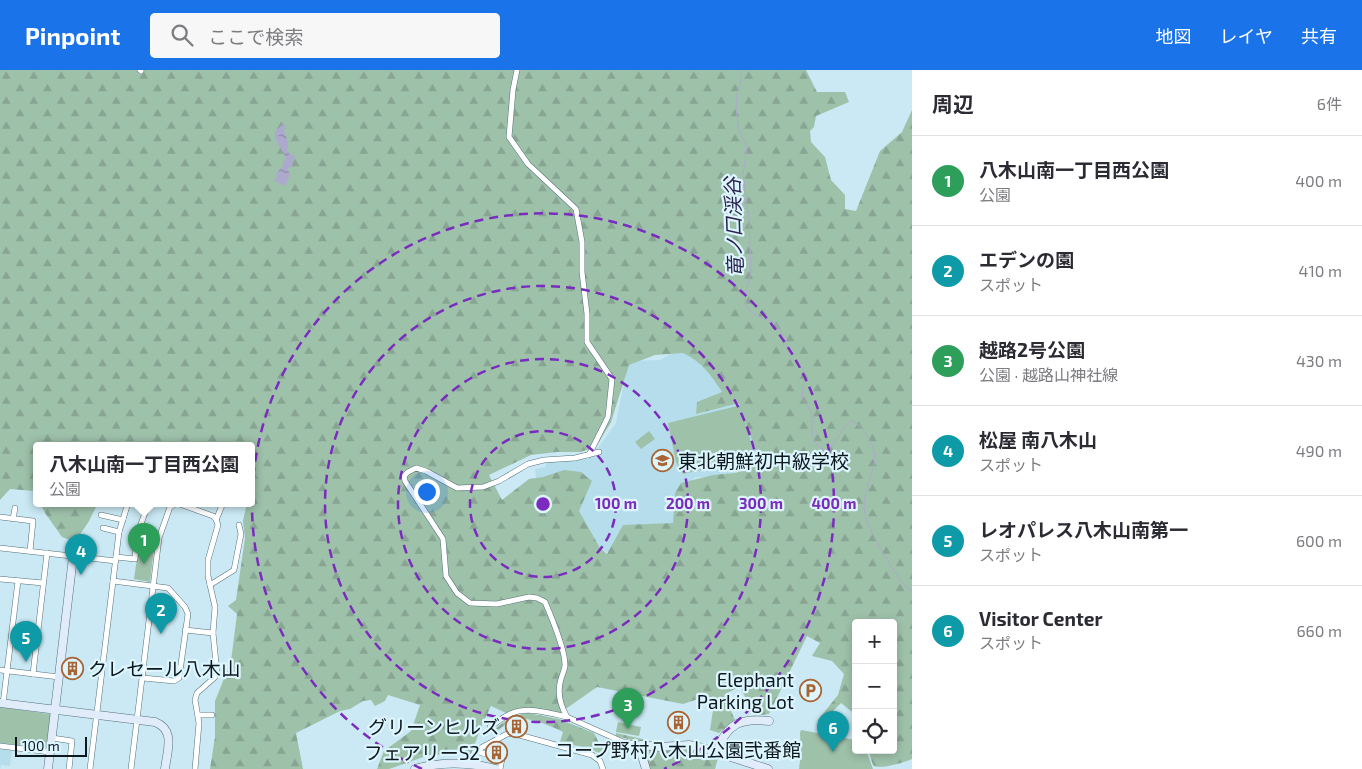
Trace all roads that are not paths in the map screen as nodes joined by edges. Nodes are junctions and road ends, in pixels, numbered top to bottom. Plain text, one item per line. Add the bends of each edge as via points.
1 (517, 70) edge
2 (599, 452) dead end
3 (589, 455) junction
4 (127, 507) edge
5 (169, 507) edge
6 (188, 507) edge
7 (221, 507) edge
8 (15, 508) dead end
9 (146, 510) dead end
10 (101, 515) dead end
11 (0, 517) edge
12 (13, 519) junction
13 (122, 520) junction
14 (216, 520) junction
15 (238, 525) dead end
16 (102, 528) dead end
17 (119, 532) junction
18 (0, 548) edge
19 (30, 551) junction
20 (47, 553) junction
21 (73, 556) junction
22 (116, 559) junction
23 (0, 579) edge
24 (18, 581) junction
25 (113, 581) junction
26 (43, 583) junction
27 (210, 585) junction
28 (153, 586) junction
29 (185, 630) junction
30 (213, 633) junction
31 (0, 670) edge
32 (7, 671) junction
33 (33, 674) junction
34 (59, 677) junction
35 (143, 678) junction
36 (1, 703) edge
37 (55, 709) junction
38 (97, 714) junction
39 (198, 714) junction
40 (212, 714) dead end
41 (566, 717) junction
42 (137, 720) junction
43 (769, 721) dead end
44 (490, 727) dead end
45 (52, 738) junction
46 (641, 745) junction
47 (0, 746) edge
48 (717, 751) junction
49 (50, 752) junction
50 (432, 767) edge
51 (491, 768) edge
52 (48, 769) edge
53 (69, 769) edge
54 (90, 769) edge
55 (131, 769) edge
56 (165, 769) edge
57 (195, 769) edge
58 (415, 769) edge
59 (500, 769) edge
60 (603, 769) edge
61 (646, 769) edge
62 (768, 769) edge

1 - 3 street via 509,137 528,164 576,209 588,314 587,342 612,379 608,417
2 - 3 street
3 - 41 street via 528,464 483,487 457,488 416,468 404,476 412,494 443,539 446,576 456,593 470,603 497,604 529,597 545,602 564,658 559,691
4 - 13 street
5 - 28 street via 159,538
6 - 14 street
7 - 14 street
8 - 12 street
9 - 22 street via 135,559
10 - 13 street
11 - 12 street
12 - 19 street via 33,521
13 - 17 street
14 - 27 street via 218,525 208,560
15 - 27 street via 241,534 234,570
16 - 17 street
17 - 22 street
18 - 19 street
19 - 20 street
20 - 21 street
20 - 26 street
21 - 22 street
21 - 34 street
22 - 25 street
23 - 24 street
24 - 26 street
24 - 32 street
25 - 28 street
25 - 38 street
26 - 33 street
27 - 30 street via 215,607
28 - 29 street via 168,588 185,607 188,614
28 - 35 street
29 - 30 street
29 - 35 street via 179,678 174,681
30 - 39 street via 217,673 197,694
31 - 32 street
32 - 33 street
32 - 36 street
33 - 34 street
34 - 37 street
35 - 42 street
36 - 37 street
37 - 38 street
37 - 45 street
38 - 42 street
38 - 54 street
39 - 40 street
39 - 57 street
41 - 44 street via 519,711
41 - 46 street via 623,742
42 - 55 street
42 - 56 street via 161,724 168,732
43 - 48 street via 747,720 731,727
45 - 49 street
45 - 53 street via 72,741
46 - 48 street via 689,745
46 - 61 street
47 - 49 street
48 - 62 street
49 - 52 street
50 - 51 street via 457,763
50 - 58 street
59 - 60 street via 502,760 478,752 512,733 592,755 600,761

